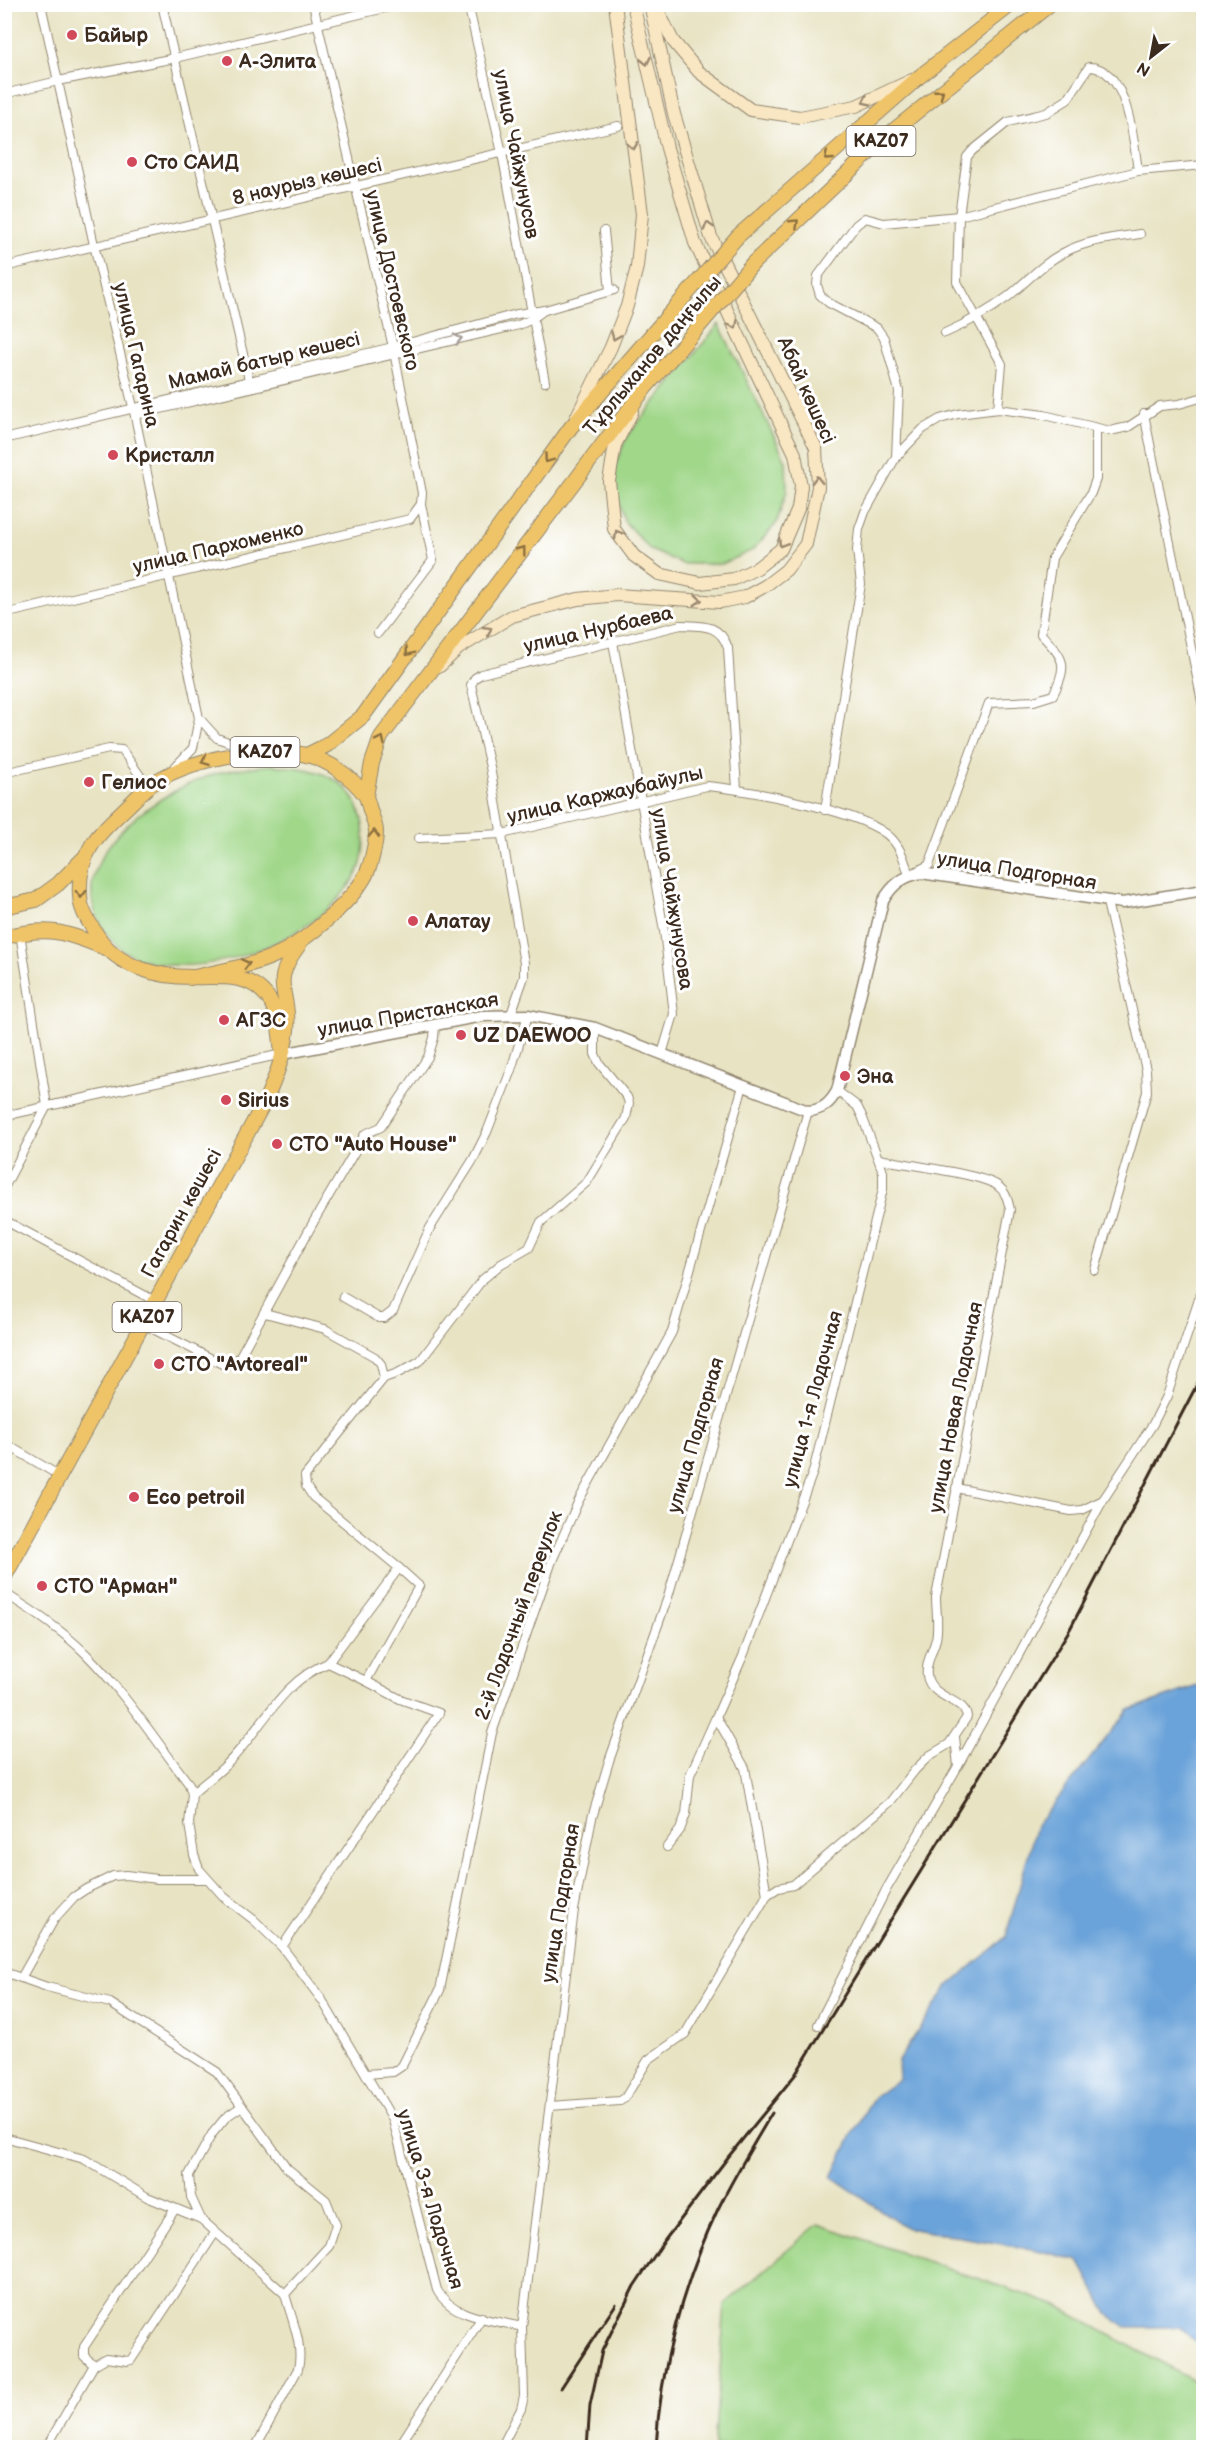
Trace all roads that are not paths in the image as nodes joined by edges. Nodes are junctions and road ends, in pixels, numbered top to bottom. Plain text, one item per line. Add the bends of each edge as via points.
1 (41, 4) edge
2 (162, 4) edge
3 (313, 4) edge
4 (402, 4) edge
5 (468, 4) edge
6 (615, 4) edge
7 (633, 4) edge
8 (650, 4) edge
9 (655, 4) edge
10 (1050, 4) edge
11 (1007, 8) edge
12 (317, 25) junction
13 (175, 58) junction
14 (919, 76) junction
15 (58, 81) junction
16 (4, 94) edge
17 (618, 126) dead end
18 (502, 153) junction
19 (1203, 165) edge
20 (1138, 171) junction
21 (354, 187) junction
22 (959, 216) junction
23 (212, 221) junction
24 (604, 231) dead end
25 (1140, 234) dead end
26 (94, 245) junction
27 (4, 267) edge
28 (531, 315) junction
29 (978, 318) junction
30 (945, 333) dead end
31 (393, 351) junction
32 (249, 380) junction
33 (545, 382) dead end
34 (646, 387) junction
35 (1203, 397) edge
36 (998, 409) junction
37 (134, 411) junction
38 (1144, 414) junction
39 (571, 427) junction
40 (1095, 429) junction
41 (4, 439) edge
42 (896, 457) junction
43 (421, 504) junction
44 (170, 574) junction
45 (4, 614) edge
46 (378, 633) dead end
47 (613, 642) junction
48 (412, 694) junction
49 (1203, 712) edge
50 (199, 718) junction
51 (263, 752) junction
52 (307, 755) junction
53 (4, 773) edge
54 (167, 775) junction
55 (148, 787) junction
56 (737, 789) junction
57 (366, 796) junction
58 (641, 800) junction
59 (825, 810) junction
60 (502, 834) junction
61 (419, 838) dead end
62 (84, 858) junction
63 (909, 875) junction
64 (1203, 890) edge
65 (1107, 902) junction
66 (4, 907) edge
67 (20, 933) junction
68 (4, 937) edge
69 (303, 940) junction
70 (105, 948) junction
71 (190, 978) junction
72 (511, 1014) junction
73 (528, 1015) junction
74 (435, 1025) junction
75 (596, 1028) junction
76 (282, 1054) junction
77 (662, 1054) junction
78 (743, 1086) junction
79 (837, 1091) junction
80 (47, 1106) junction
81 (808, 1111) junction
82 (4, 1116) edge
83 (879, 1159) junction
84 (4, 1188) edge
85 (4, 1220) edge
86 (1095, 1270) dead end
87 (1203, 1284) edge
88 (343, 1297) dead end
89 (155, 1301) junction
90 (264, 1313) junction
91 (143, 1324) junction
92 (384, 1378) junction
93 (4, 1443) edge
94 (60, 1476) junction
95 (956, 1488) junction
96 (1103, 1500) junction
97 (399, 1568) junction
98 (4, 1578) edge
99 (4, 1593) edge
100 (328, 1663) junction
101 (366, 1681) junction
102 (716, 1716) junction
103 (955, 1737) junction
104 (958, 1766) junction
105 (192, 1794) junction
106 (667, 1847) dead end
107 (206, 1879) junction
108 (767, 1895) junction
109 (282, 1947) junction
110 (4, 1972) edge
111 (21, 1978) junction
112 (818, 2025) dead end
113 (366, 2074) junction
114 (242, 2106) junction
115 (550, 2106) junction
116 (4, 2137) edge
117 (174, 2209) junction
118 (201, 2219) junction
119 (215, 2233) junction
120 (285, 2294) junction
121 (482, 2317) junction
122 (522, 2327) junction
123 (94, 2365) junction
124 (46, 2448) edge
125 (255, 2448) edge
126 (398, 2448) edge
127 (501, 2448) edge

1 - 15 street, улица Гагарина
2 - 13 street
3 - 12 street, улица Достоевского
4 - 12 street
5 - 18 street, улица Чайжунусов
6 -> 39 main road via 642,214 637,267 615,336
7 -> 34 main road, Абай көшесі via 667,148 695,243 795,454 801,486 798,509 781,549 757,568 734,579 700,583 659,574 634,556 614,529 609,481 615,445
48 -> 8 main road, Абай көшесі via 459,648 512,616 578,599 618,595 720,602 745,597 786,570 806,544 818,487 816,448 711,237 674,114
14 -> 9 main road via 856,106 800,117 751,110 699,72 673,40
34 -> 10 highway, Тұрлыханов даңғылы / KAZ07, bridge via 753,263 888,135
11 - 14 highway, Тұрлыханов даңғылы / KAZ07
12 - 13 street
12 - 21 street, улица Достоевского
13 - 15 street
13 - 23 street
14 -> 39 highway, Тұрлыханов даңғылы / KAZ07, bridge via 738,236
15 - 16 street
15 - 26 street, улица Гагарина
17 - 18 street, 8 наурыз көшесі
18 - 21 street, 8 наурыз көшесі
18 - 28 street, улица Чайжунусов
19 - 20 street
20 - 22 street
20 - 22 street via 1124,99 1108,73 1089,67 1067,100 1046,114 1008,122 972,151 964,171
21 - 23 street, 8 наурыз көшесі
21 - 31 street, улица Достоевского
22 - 29 street via 957,282
22 - 42 street via 884,223 865,218 818,276 820,295 877,328 885,338 898,391
23 - 26 street, 8 наурыз көшесі
23 - 32 street
24 - 28 street, Мамай батыр көшесі via 612,291
25 - 29 street via 1088,243 1065,252
26 - 27 street, 8 наурыз көшесі
26 - 37 street, улица Гагарина
28 - 31 street, Мамай батыр көшесі
28 - 33 street, улица Чайжунусов
29 - 30 street
29 - 36 street via 1002,364
31 - 32 street, Мамай батыр көшесі
31 - 37 street, Мамай батыр көшесі
31 - 43 street, улица Достоевского
32 - 37 street, Мамай батыр көшесі
48 -> 34 highway, Тұрлыханов даңғылы / KAZ07
35 - 38 street via 1160,406
36 - 40 street via 1044,415
36 - 42 street via 940,419 923,429
37 - 41 street, Мамай батыр көшесі
37 - 44 street, улица Гагарина
38 - 40 street via 1128,428
38 - 49 street
39 -> 52 highway, Тұрлыханов даңғылы / KAZ07 via 363,716 327,745
40 - 63 street via 1096,479 1052,558 1041,634 1061,656 1062,676 1053,695 1034,701 989,703 929,865
42 - 59 street via 859,529 861,584
43 - 44 street, улица Пархоменко via 410,519
43 - 46 street via 434,560
44 - 45 street, улица Пархоменко
44 - 50 street, улица Гагарина
47 - 56 street, улица Нурбаева via 681,625 712,628 724,636
47 - 58 street, улица Чайжунусова
47 - 60 street, улица Нурбаева via 475,678 471,685
57 -> 48 highway, Тұрлыханов даңғылы / KAZ07 via 381,737
50 - 51 street via 217,738 239,748
50 - 54 street, улица Гагарина via 193,748
51 - 52 highway, KAZ07
51 -> 54 highway, KAZ07 via 216,757
52 - 57 highway, KAZ07 via 340,770
53 - 55 street via 109,749 122,750
54 - 55 highway, KAZ07
55 - 62 highway, KAZ07 via 96,837
56 - 58 street, улица Каржаубайулы via 707,786
56 - 59 street, улица Каржаубайулы
69 -> 57 highway, KAZ07 via 343,906 368,870 376,831
58 - 60 street, улица Каржаубайулы
58 - 77 street, улица Чайжунусова via 674,1014
59 - 63 street, улица Каржаубайулы via 882,830 900,849
60 - 61 street, улица Каржаубайулы
60 - 72 street via 524,963 524,977
62 - 66 highway via 36,900
62 -> 70 highway, KAZ07 via 80,895 84,914
63 - 65 street, улица Подгорная via 921,873
63 - 79 street, улица Подгорная via 896,883 883,901
64 - 65 street, улица Подгорная
65 - 86 street via 1146,1070 1147,1092
67 - 68 highway
67 - 70 highway via 50,930
67 - 80 street
71 -> 69 highway, KAZ07 via 278,955
69 - 76 highway, KAZ07 via 283,973 287,1020
70 - 71 highway, KAZ07 via 129,965
71 - 76 highway, KAZ07 via 241,979 262,990 271,1001 279,1024
72 - 73 street, улица Пристанская
72 - 74 street, улица Пристанская
73 - 75 street, улица Пристанская
73 - 88 street via 487,1132 430,1228 393,1311 379,1318
74 - 76 street, улица Пристанская
74 - 90 street via 429,1057 381,1127 365,1134
75 - 77 street, улица Пристанская
75 - 92 street via 595,1054 627,1097 626,1118 587,1182 541,1222 529,1248 483,1280 420,1360
76 - 80 street, улица Пристанская
76 - 89 highway, Гагарин көшесі / KAZ07 via 266,1101
77 - 78 street, улица Пристанская
78 - 81 street, улица Пристанская
78 - 113 street, 2-й Лодочный переулок via 672,1332 574,1510 552,1561 492,1733 440,1990 402,2066 393,2072
79 - 81 street via 825,1107
79 - 83 street, улица 1-я Лодочная via 857,1107
80 - 82 street, улица Пристанская
80 - 84 street
81 - 115 street, улица Подгорная via 668,1597 592,1818 574,1910
83 - 95 street, улица Новая Лодочная via 985,1179 1008,1200 1010,1210
83 - 102 street, улица 1-я Лодочная via 883,1189 813,1472
85 - 89 street
87 - 96 street via 1167,1396
89 - 91 highway, Гагарин көшесі / KAZ07
90 - 91 street via 240,1358 228,1365
90 - 92 street via 325,1329 375,1357
91 - 94 highway, Гагарин көшесі / KAZ07
92 - 97 street via 305,1476 313,1497
93 - 94 street
94 - 98 highway, Гагарин көшесі / KAZ07
95 - 96 street via 1071,1511
95 - 103 street, улица Новая Лодочная via 936,1597 936,1641 927,1675 939,1694 967,1713
96 - 104 street
97 - 100 street
97 - 101 street via 419,1586
99 - 105 street via 85,1652 111,1681
100 - 101 street
100 - 105 street via 293,1683 227,1764
101 - 109 street via 399,1699 439,1713
102 - 106 street, улица 1-я Лодочная via 690,1774 686,1814
102 - 108 street via 746,1768
103 - 104 street
103 - 108 street via 929,1756 890,1802 843,1843 793,1884
104 - 112 street via 886,1890
105 - 107 street, улица 3-я Лодочная via 189,1824 194,1855
107 - 109 street, улица 3-я Лодочная
107 - 111 street via 113,1876 86,1889 55,1918
108 - 115 street via 685,2034 648,2060 625,2098
109 - 113 street, улица 3-я Лодочная via 322,2000
110 - 111 street
111 - 114 street via 110,2003 124,2011 217,2072
113 - 121 street, улица 3-я Лодочная via 393,2120 437,2290 448,2305
114 - 118 street via 226,2116 212,2134 189,2175 191,2197
114 - 120 street via 287,2168 326,2200 336,2225 329,2246
115 - 122 street, улица Подгорная
116 - 117 street via 84,2159
117 - 118 street
117 - 123 street via 84,2347 84,2356
118 - 119 street
119 - 120 street
119 - 123 street via 131,2360 106,2358
120 - 125 street via 300,2360
121 - 122 street, улица 3-я Лодочная
121 - 126 street
122 - 127 street, улица Подгорная via 524,2396
123 - 124 street

